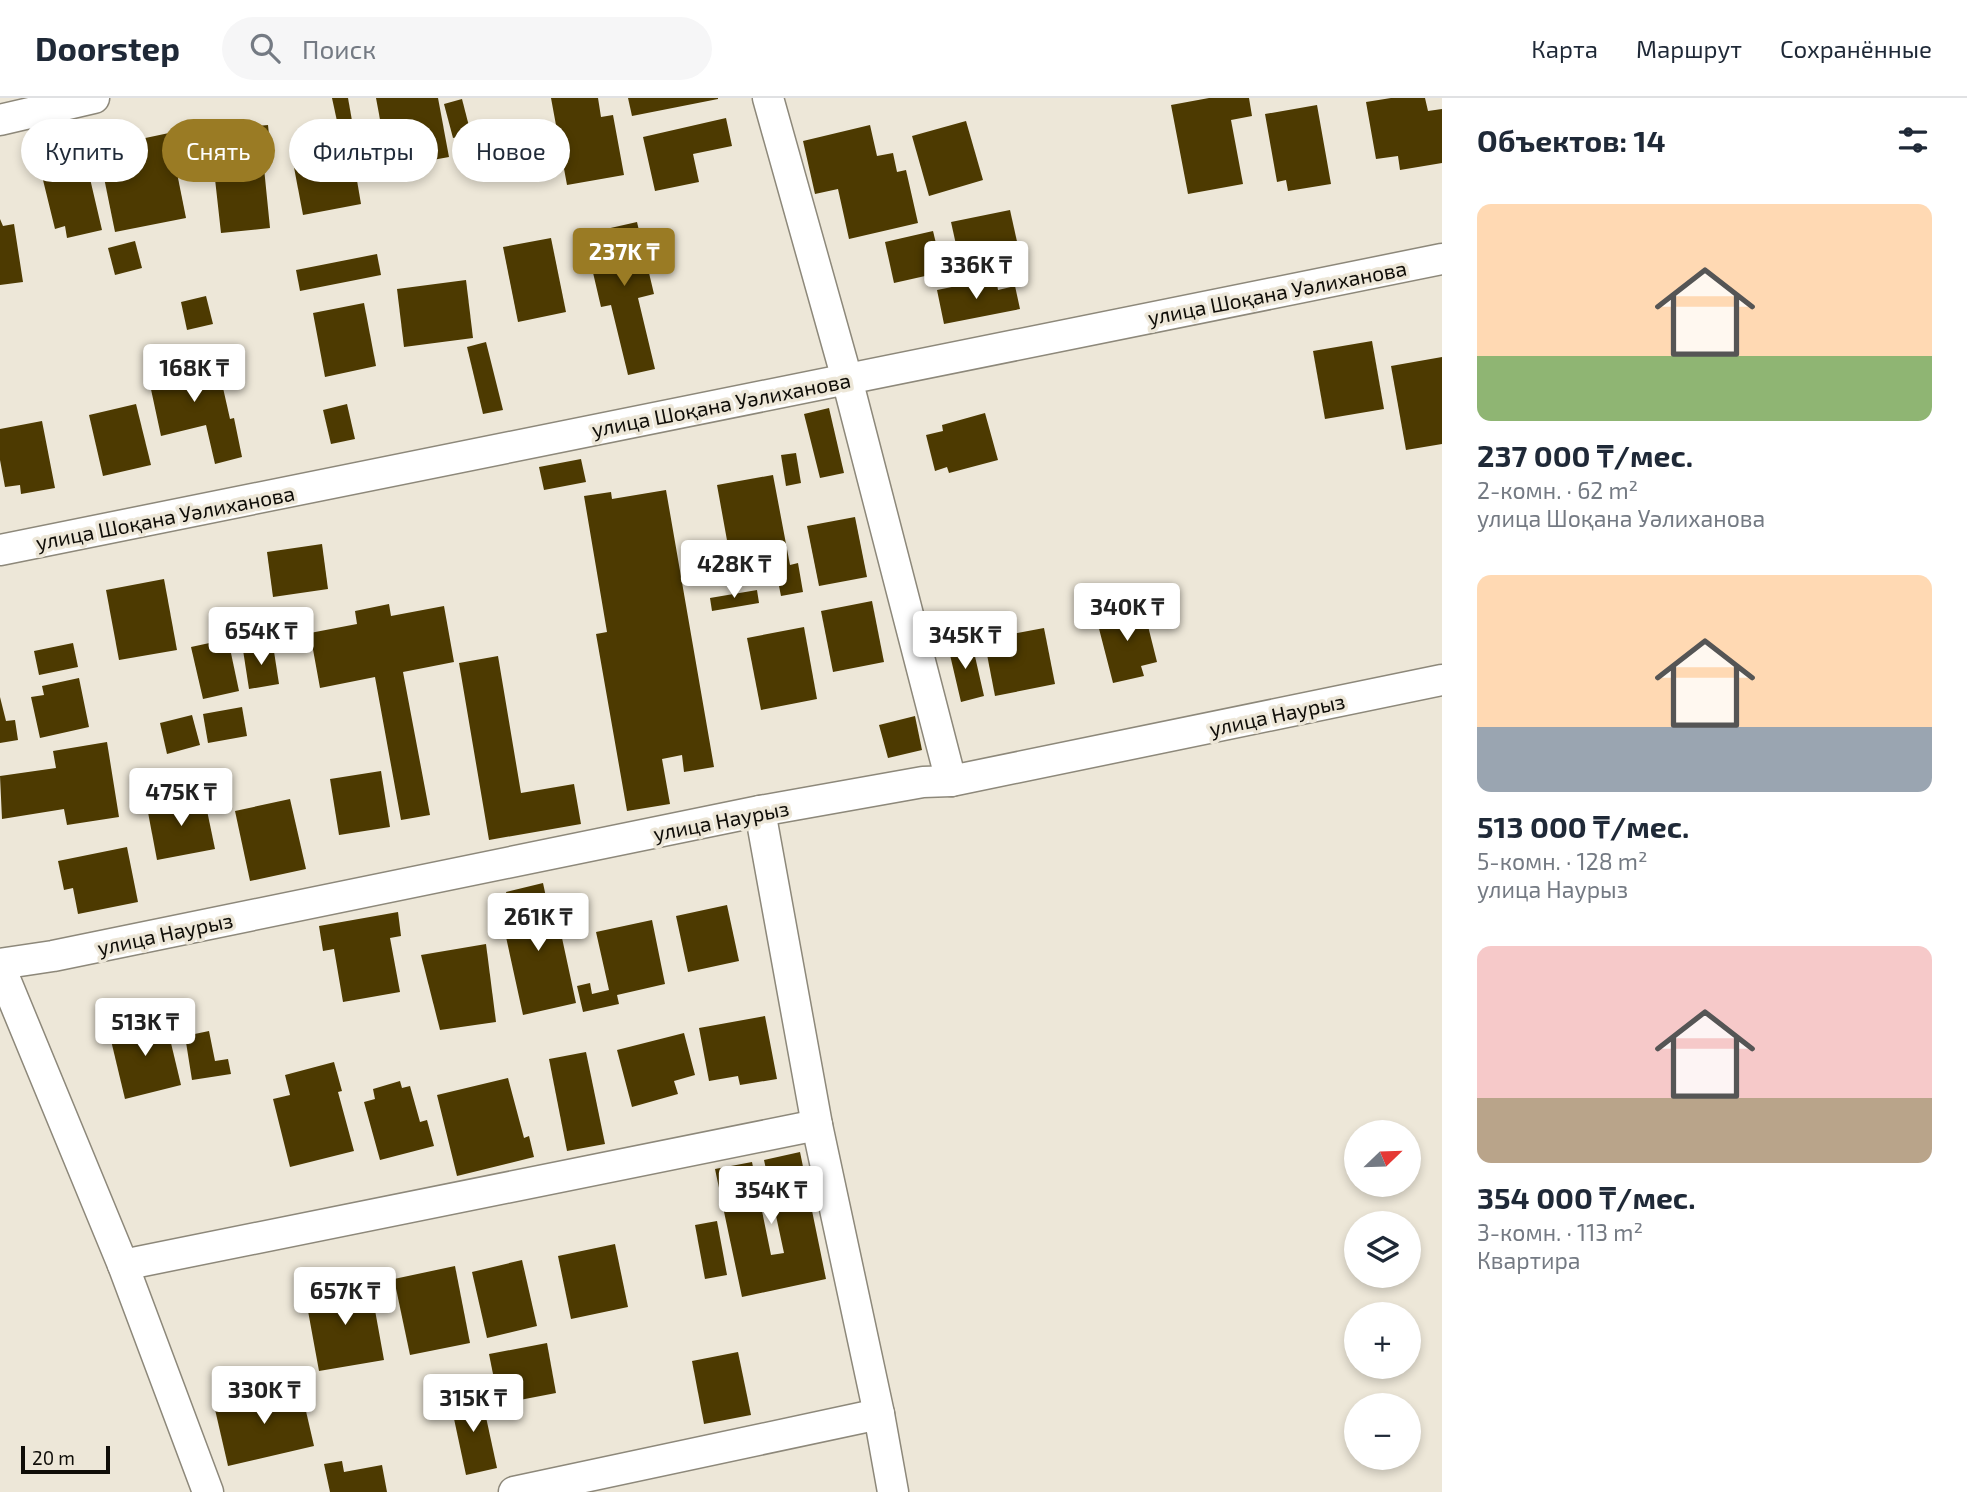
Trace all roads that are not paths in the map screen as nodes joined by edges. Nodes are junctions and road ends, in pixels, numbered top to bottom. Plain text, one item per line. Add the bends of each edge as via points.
1 (94, 98) edge
2 (768, 98) edge
3 (0, 120) edge
4 (1442, 259) edge
5 (847, 379) junction
6 (0, 550) edge
7 (1442, 680) edge
8 (951, 780) junction
9 (760, 811) junction
10 (0, 965) edge
11 (817, 1125) junction
12 (123, 1265) junction
13 (878, 1414) junction
14 (208, 1492) edge
15 (514, 1492) edge
16 (894, 1492) edge

1 - 3 street
2 - 5 street
4 - 5 street, улица Шоқана Уәлиханова
5 - 6 street, улица Шоқана Уәлиханова
5 - 8 street
7 - 8 street, улица Наурыз
8 - 9 street, улица Наурыз
9 - 10 street, улица Наурыз
9 - 11 street
10 - 12 street
11 - 12 street
11 - 13 street
12 - 14 street
13 - 15 street
13 - 16 street

